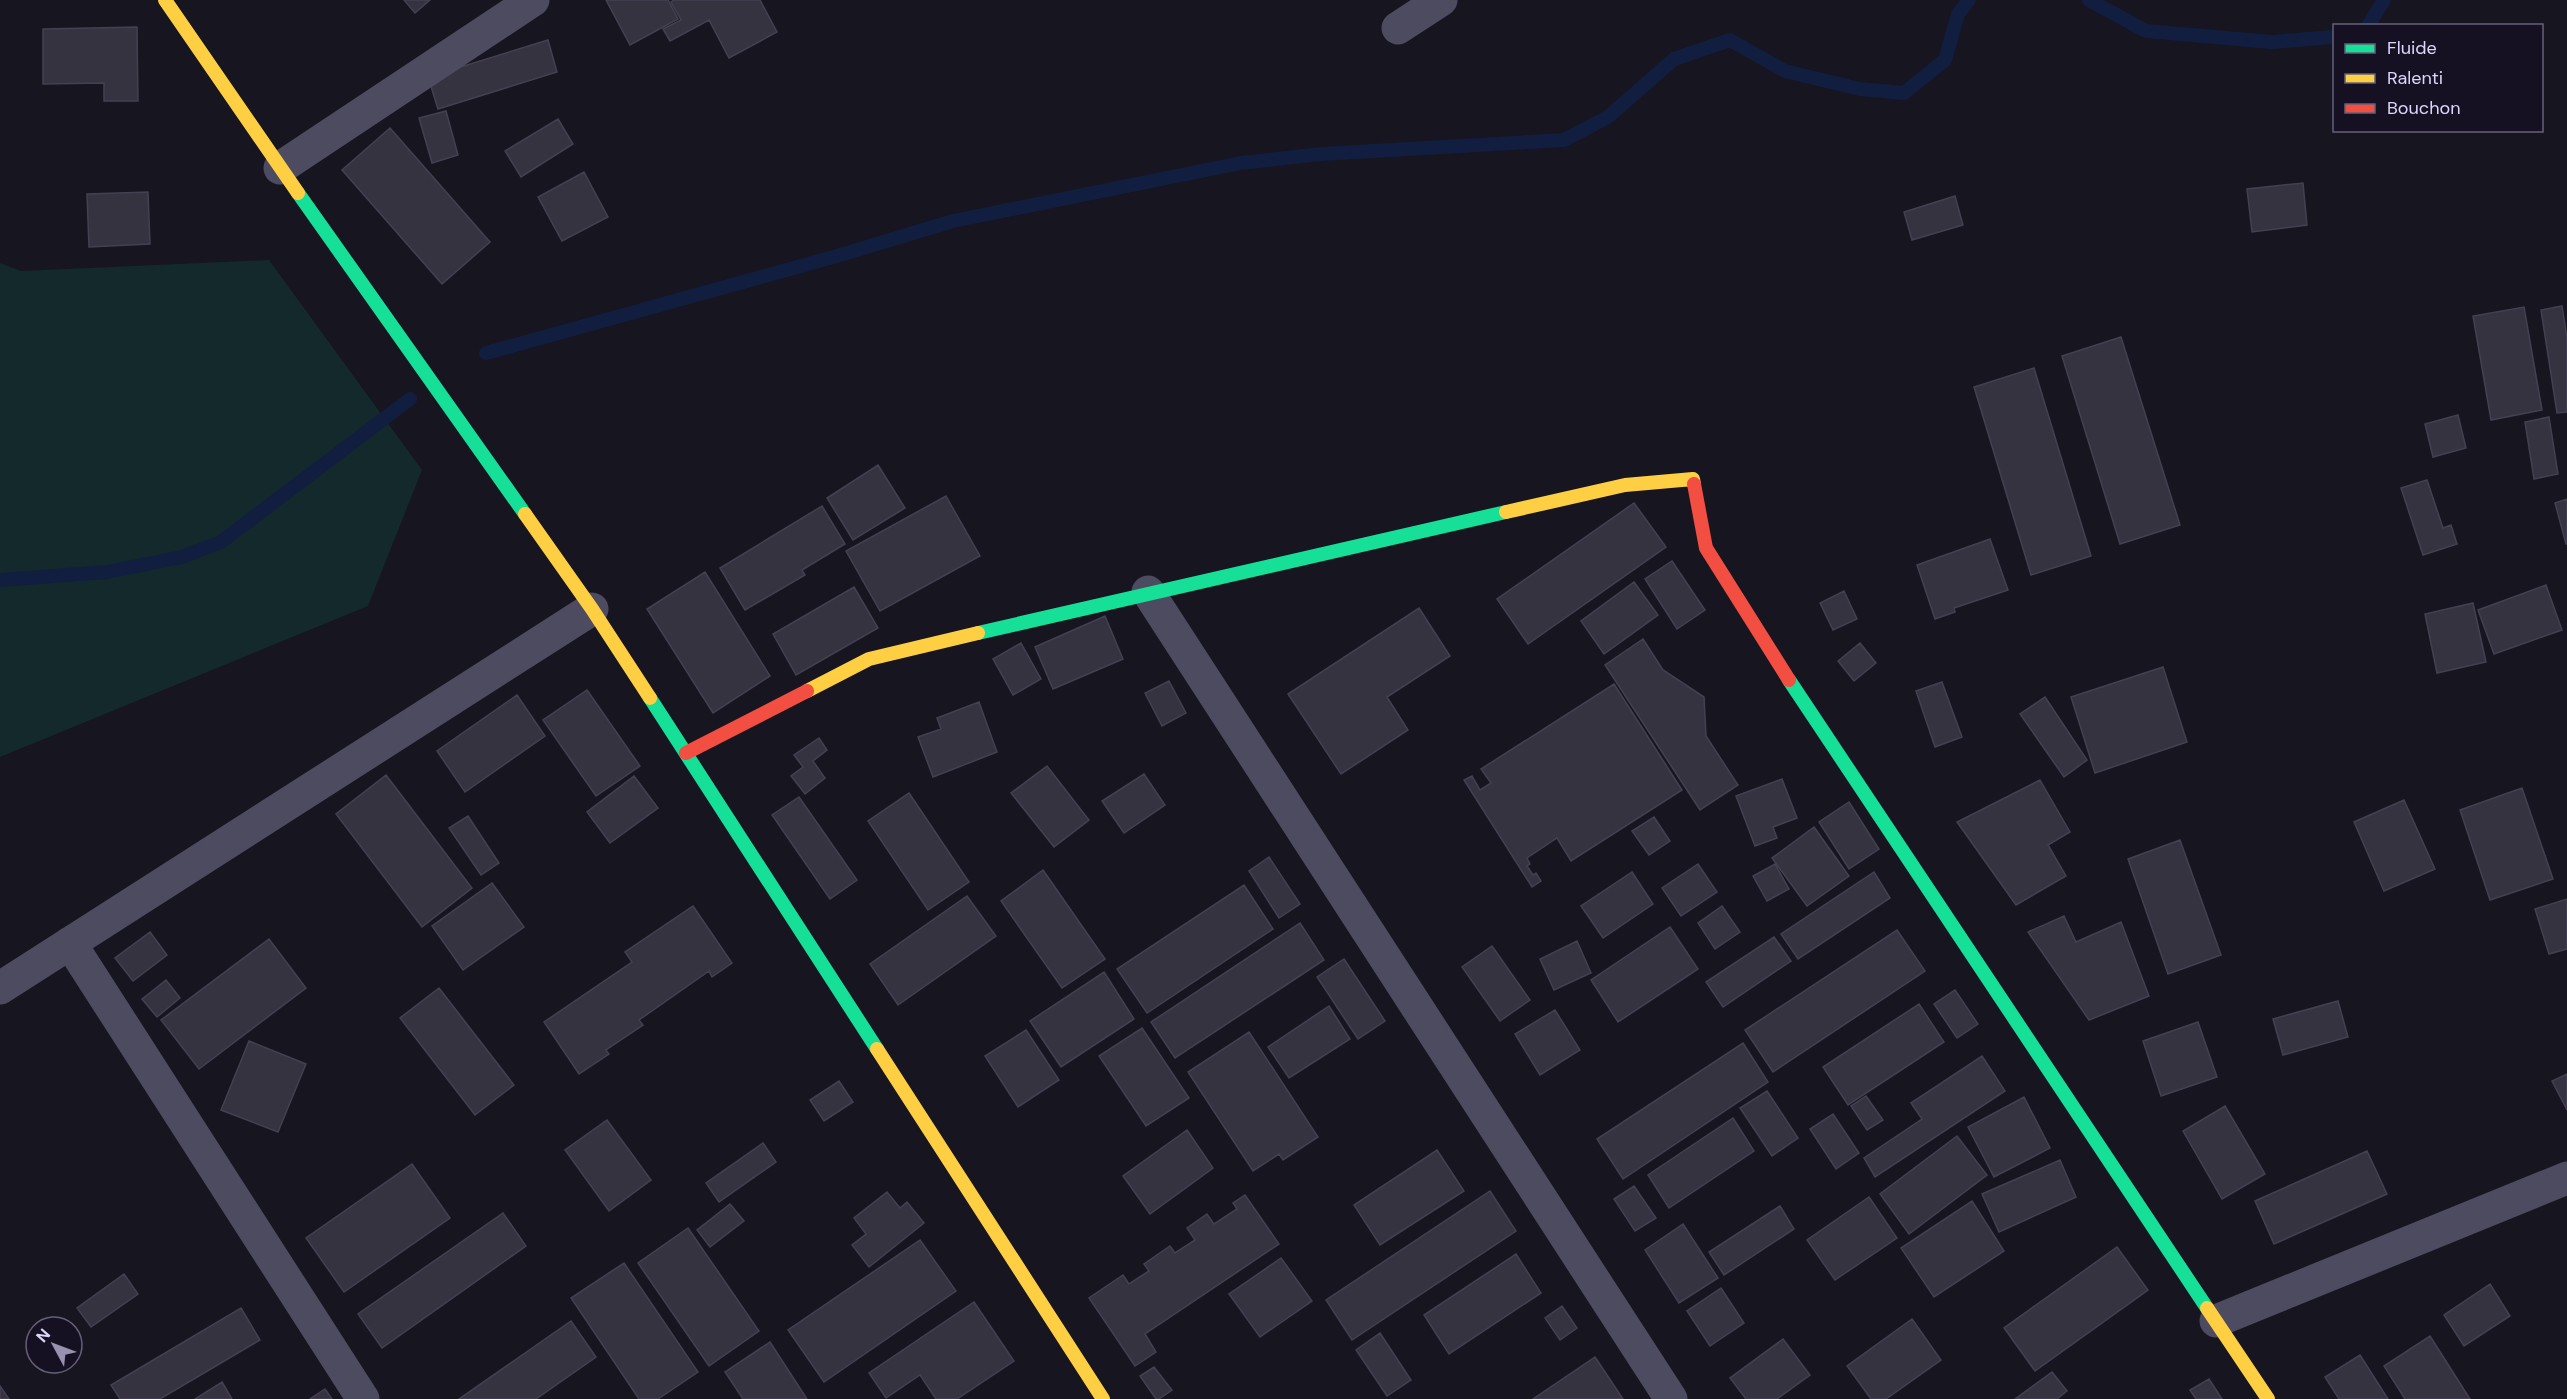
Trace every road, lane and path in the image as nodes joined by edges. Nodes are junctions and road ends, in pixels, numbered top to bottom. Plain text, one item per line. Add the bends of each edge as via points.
1 (165, 0) edge
2 (533, 0) edge
3 (1441, 0) edge
4 (1398, 28) dead end
5 (280, 168) junction
6 (1148, 592) junction
7 (592, 609) junction
8 (686, 753) junction
9 (70, 944) junction
10 (0, 988) edge
11 (2567, 1178) edge
12 (2216, 1321) junction
13 (363, 1399) edge
14 (1103, 1399) edge
15 (1671, 1399) edge
16 (2268, 1399) edge

1 - 5 street
2 - 5 street
3 - 4 street
5 - 7 street
6 - 8 street via 869,659
6 - 12 street via 1625,485 1693,479 1706,548 1794,688
6 - 15 street
7 - 8 street
7 - 9 street
8 - 14 street
9 - 10 street
9 - 13 street
11 - 12 street
12 - 16 street

